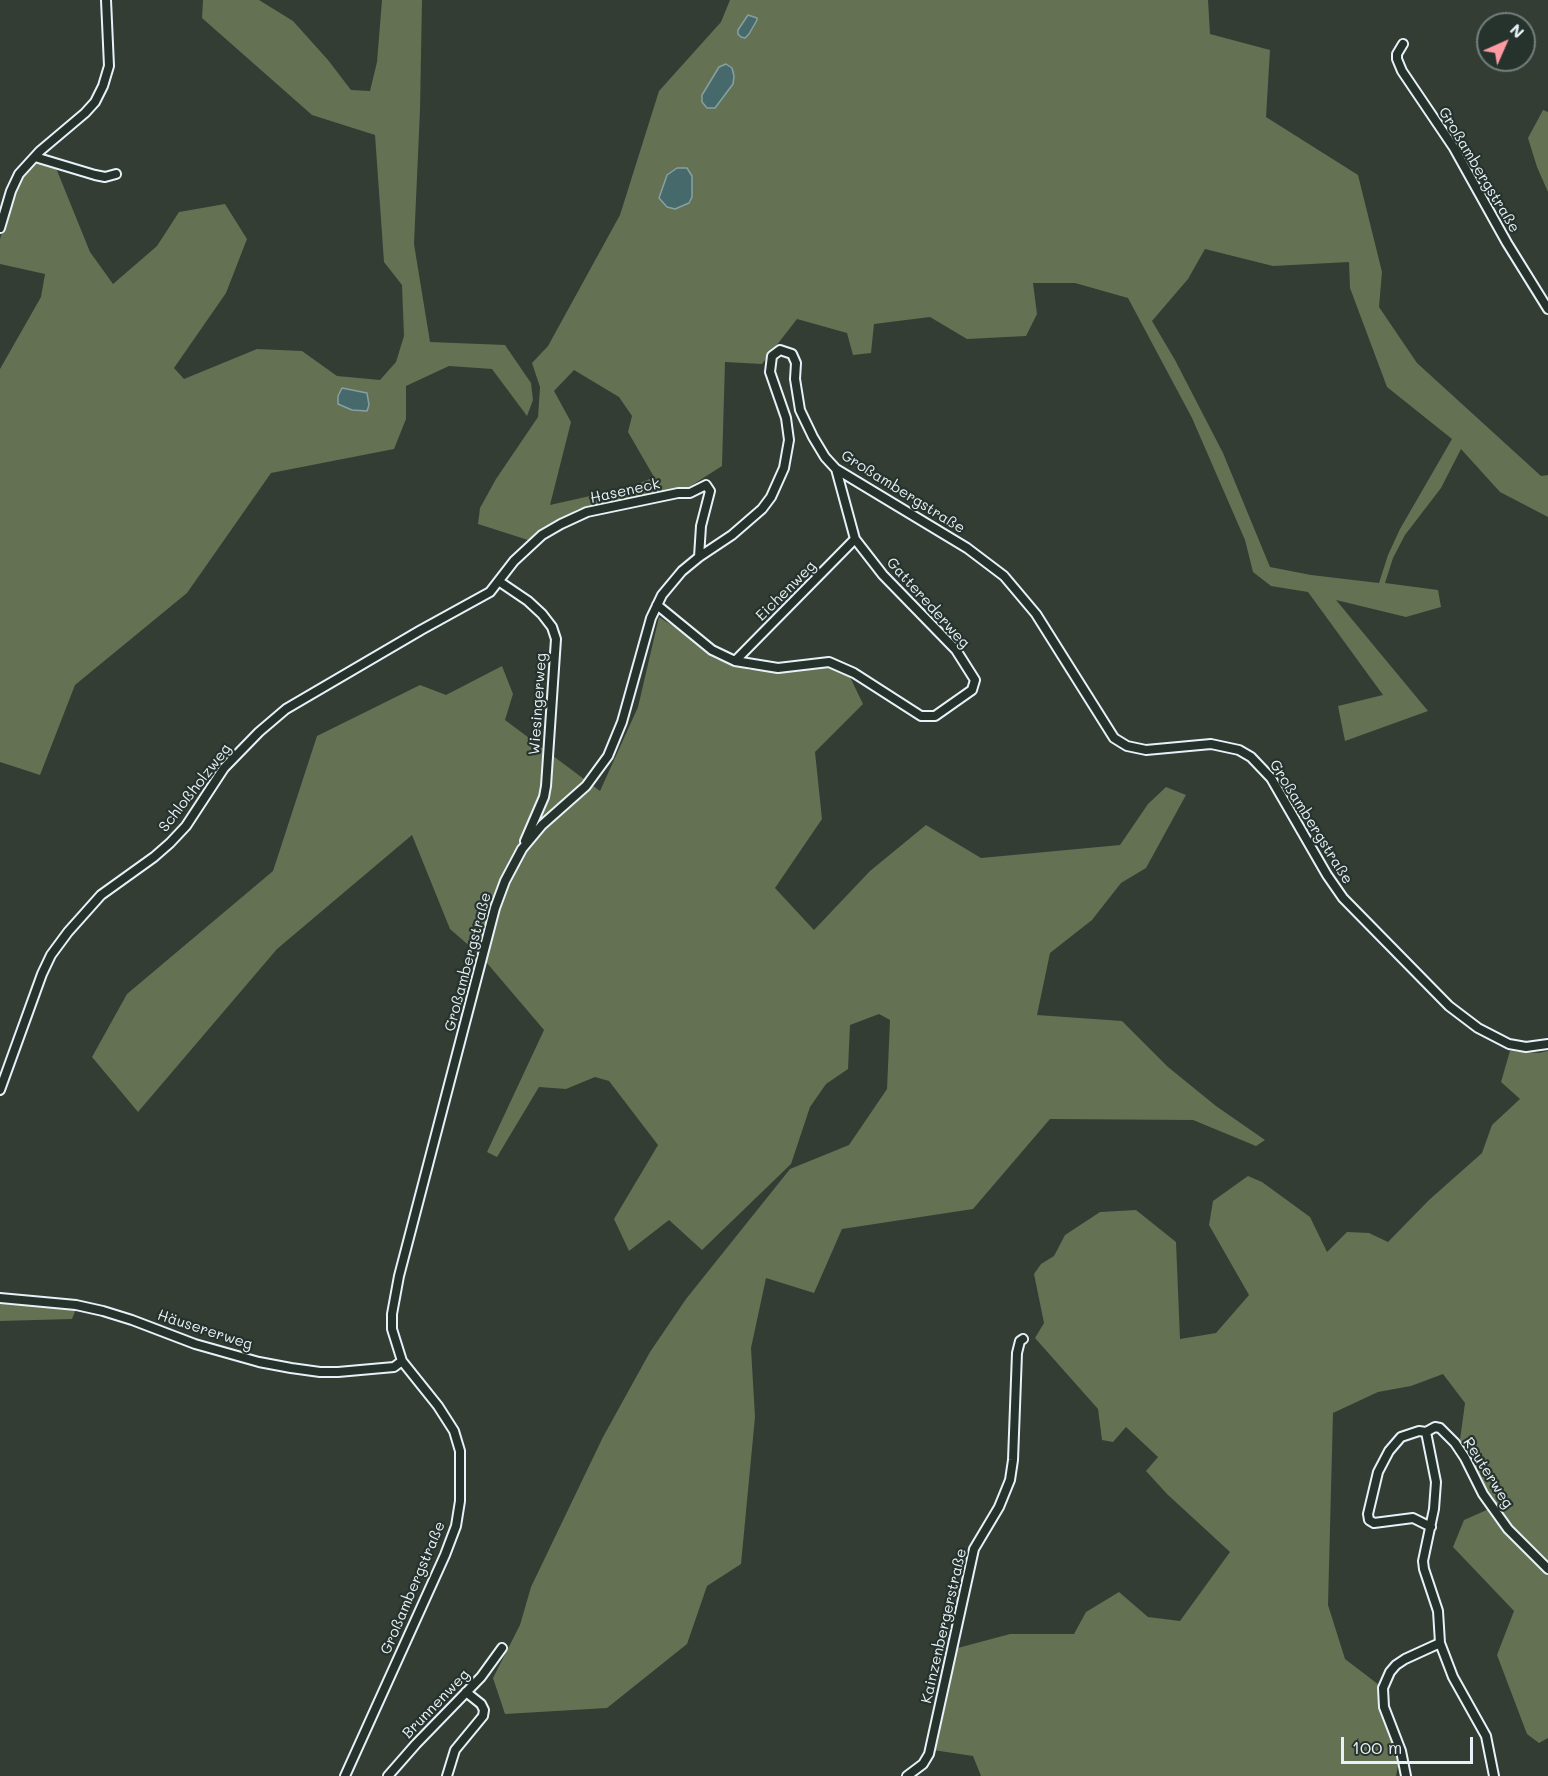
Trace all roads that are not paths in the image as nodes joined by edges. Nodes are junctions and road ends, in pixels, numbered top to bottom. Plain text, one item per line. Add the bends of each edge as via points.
1 (106, 0) edge
2 (1403, 44) dead end
3 (34, 157) junction
4 (116, 174) dead end
5 (0, 228) edge
6 (1548, 309) edge
7 (836, 469) junction
8 (855, 539) junction
9 (699, 557) junction
10 (500, 582) junction
11 (657, 605) junction
12 (735, 662) junction
13 (522, 849) junction
14 (1548, 1044) edge
15 (0, 1090) edge
16 (0, 1298) edge
17 (1023, 1339) dead end
18 (402, 1361) junction
19 (1426, 1432) junction
20 (1431, 1527) junction
21 (1548, 1569) edge
22 (1440, 1643) junction
23 (502, 1648) dead end
24 (466, 1692) junction
25 (345, 1776) edge
26 (388, 1776) edge
27 (447, 1776) edge
28 (907, 1776) edge
29 (1406, 1776) edge
30 (1494, 1776) edge

1 - 3 street via 109,66 103,87 85,114
2 - 6 street, Großambergstraße via 1397,54 1402,71 1454,148
3 - 4 street via 95,175
3 - 5 street via 19,174
7 - 8 street, Gatterederweg
7 - 9 street, Großambergstraße via 817,446 800,410 792,354 780,350 772,356 770,372 786,418 789,440 779,482 746,524
7 - 14 street, Großambergstraße via 967,548 1004,576 1036,614 1114,738 1121,743 1146,750 1211,744 1229,746 1251,757 1270,778 1343,898 1449,1006 1478,1028 1509,1044
8 - 12 street, Eichenweg
8 - 12 street, Gatterederweg via 883,575 956,650 975,680 972,690 935,716 921,716 854,673 829,662 778,668
9 - 10 street, Haseneck via 701,526 710,491 706,485 690,493 587,512 561,524 529,546
9 - 11 street, Großambergstraße via 669,585
10 - 13 street, Wiesingerweg via 542,614 556,639 546,786
10 - 15 street, Schloßholzweg via 470,605 310,694 258,732 224,768 186,826 154,857 95,902 51,955
11 - 12 street, Gatterederweg via 712,650
11 - 13 street, Großambergstraße via 608,756 586,786 542,825
13 - 18 street, Großambergstraße via 492,917 393,1300 392,1329
16 - 18 street, Häusererweg via 103,1311 195,1344 310,1371 394,1367
17 - 28 street, Kainzenbergerstraße via 1017,1353 1010,1480 974,1549 929,1754
18 - 25 street, Großambergstraße via 454,1431 460,1451 460,1501 445,1555
19 - 20 street via 1436,1482
19 - 20 street via 1401,1437 1389,1451 1378,1472 1368,1514 1369,1521 1374,1523 1413,1518
19 - 21 street, Reuterweg via 1440,1428 1455,1443 1496,1514
20 - 22 street via 1423,1561 1438,1611
22 - 29 street via 1396,1665 1383,1688 1384,1707
22 - 30 street via 1457,1685 1486,1736
23 - 24 street, Brunnenweg
24 - 26 street, Brunnenweg
24 - 27 street via 481,1704 483,1716 455,1750

